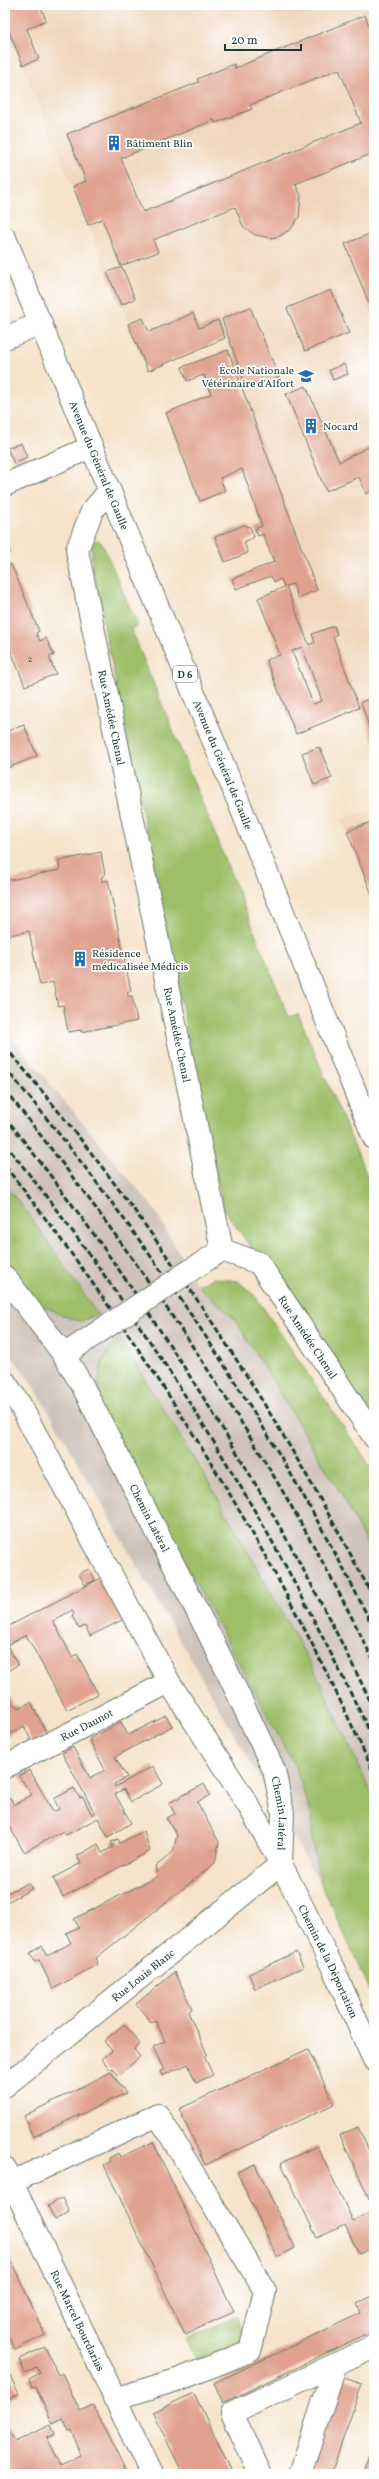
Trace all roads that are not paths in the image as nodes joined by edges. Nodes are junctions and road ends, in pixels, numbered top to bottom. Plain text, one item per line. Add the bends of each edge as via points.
1 (5, 238) edge
2 (41, 323) junction
3 (5, 338) edge
4 (92, 447) junction
5 (5, 485) edge
6 (109, 491) junction
7 (369, 1110) edge
8 (374, 1138) edge
9 (222, 1250) junction
10 (5, 1277) edge
11 (64, 1355) junction
12 (5, 1382) edge
13 (374, 1437) edge
14 (169, 1682) junction
15 (5, 1767) edge
16 (281, 1864) junction
17 (374, 2060) edge
18 (5, 2086) edge
19 (8, 2175) edge
20 (374, 2346) edge
21 (336, 2364) junction
22 (114, 2399) junction
23 (151, 2474) edge
24 (260, 2474) edge
25 (300, 2474) edge

1 - 2 street, Avenue du Général de Gaulle / D 6
2 - 3 street
2 - 4 street, Avenue du Général de Gaulle / D 6
4 - 5 street
4 - 6 street, Avenue du Général de Gaulle / D 6
6 - 7 street, Avenue du Général de Gaulle / D 6
6 - 9 street, Rue Amédée Chenal via 92,511 77,550
7 - 8 street, Avenue du Général de Gaulle / D 6
9 - 11 street, bridge
9 - 13 street, Rue Amédée Chenal via 259,1263
10 - 11 street, Chemin Latéral
11 - 16 street, Chemin Latéral via 82,1385 210,1636 274,1770 282,1813
12 - 14 street, Chemin Latéral
14 - 15 street, Rue Daunot
14 - 16 street, Chemin Latéral via 250,1808
16 - 17 street, Chemin de la Déportation via 332,1966
16 - 18 street, Rue Louis Blanc
19 - 22 street, Rue Marcel Bourdarias
19 - 22 street via 158,2115 264,2291 250,2351 180,2379
20 - 21 street
21 - 24 street via 232,2413
21 - 25 street
22 - 23 street, Rue Marcel Bourdarias

